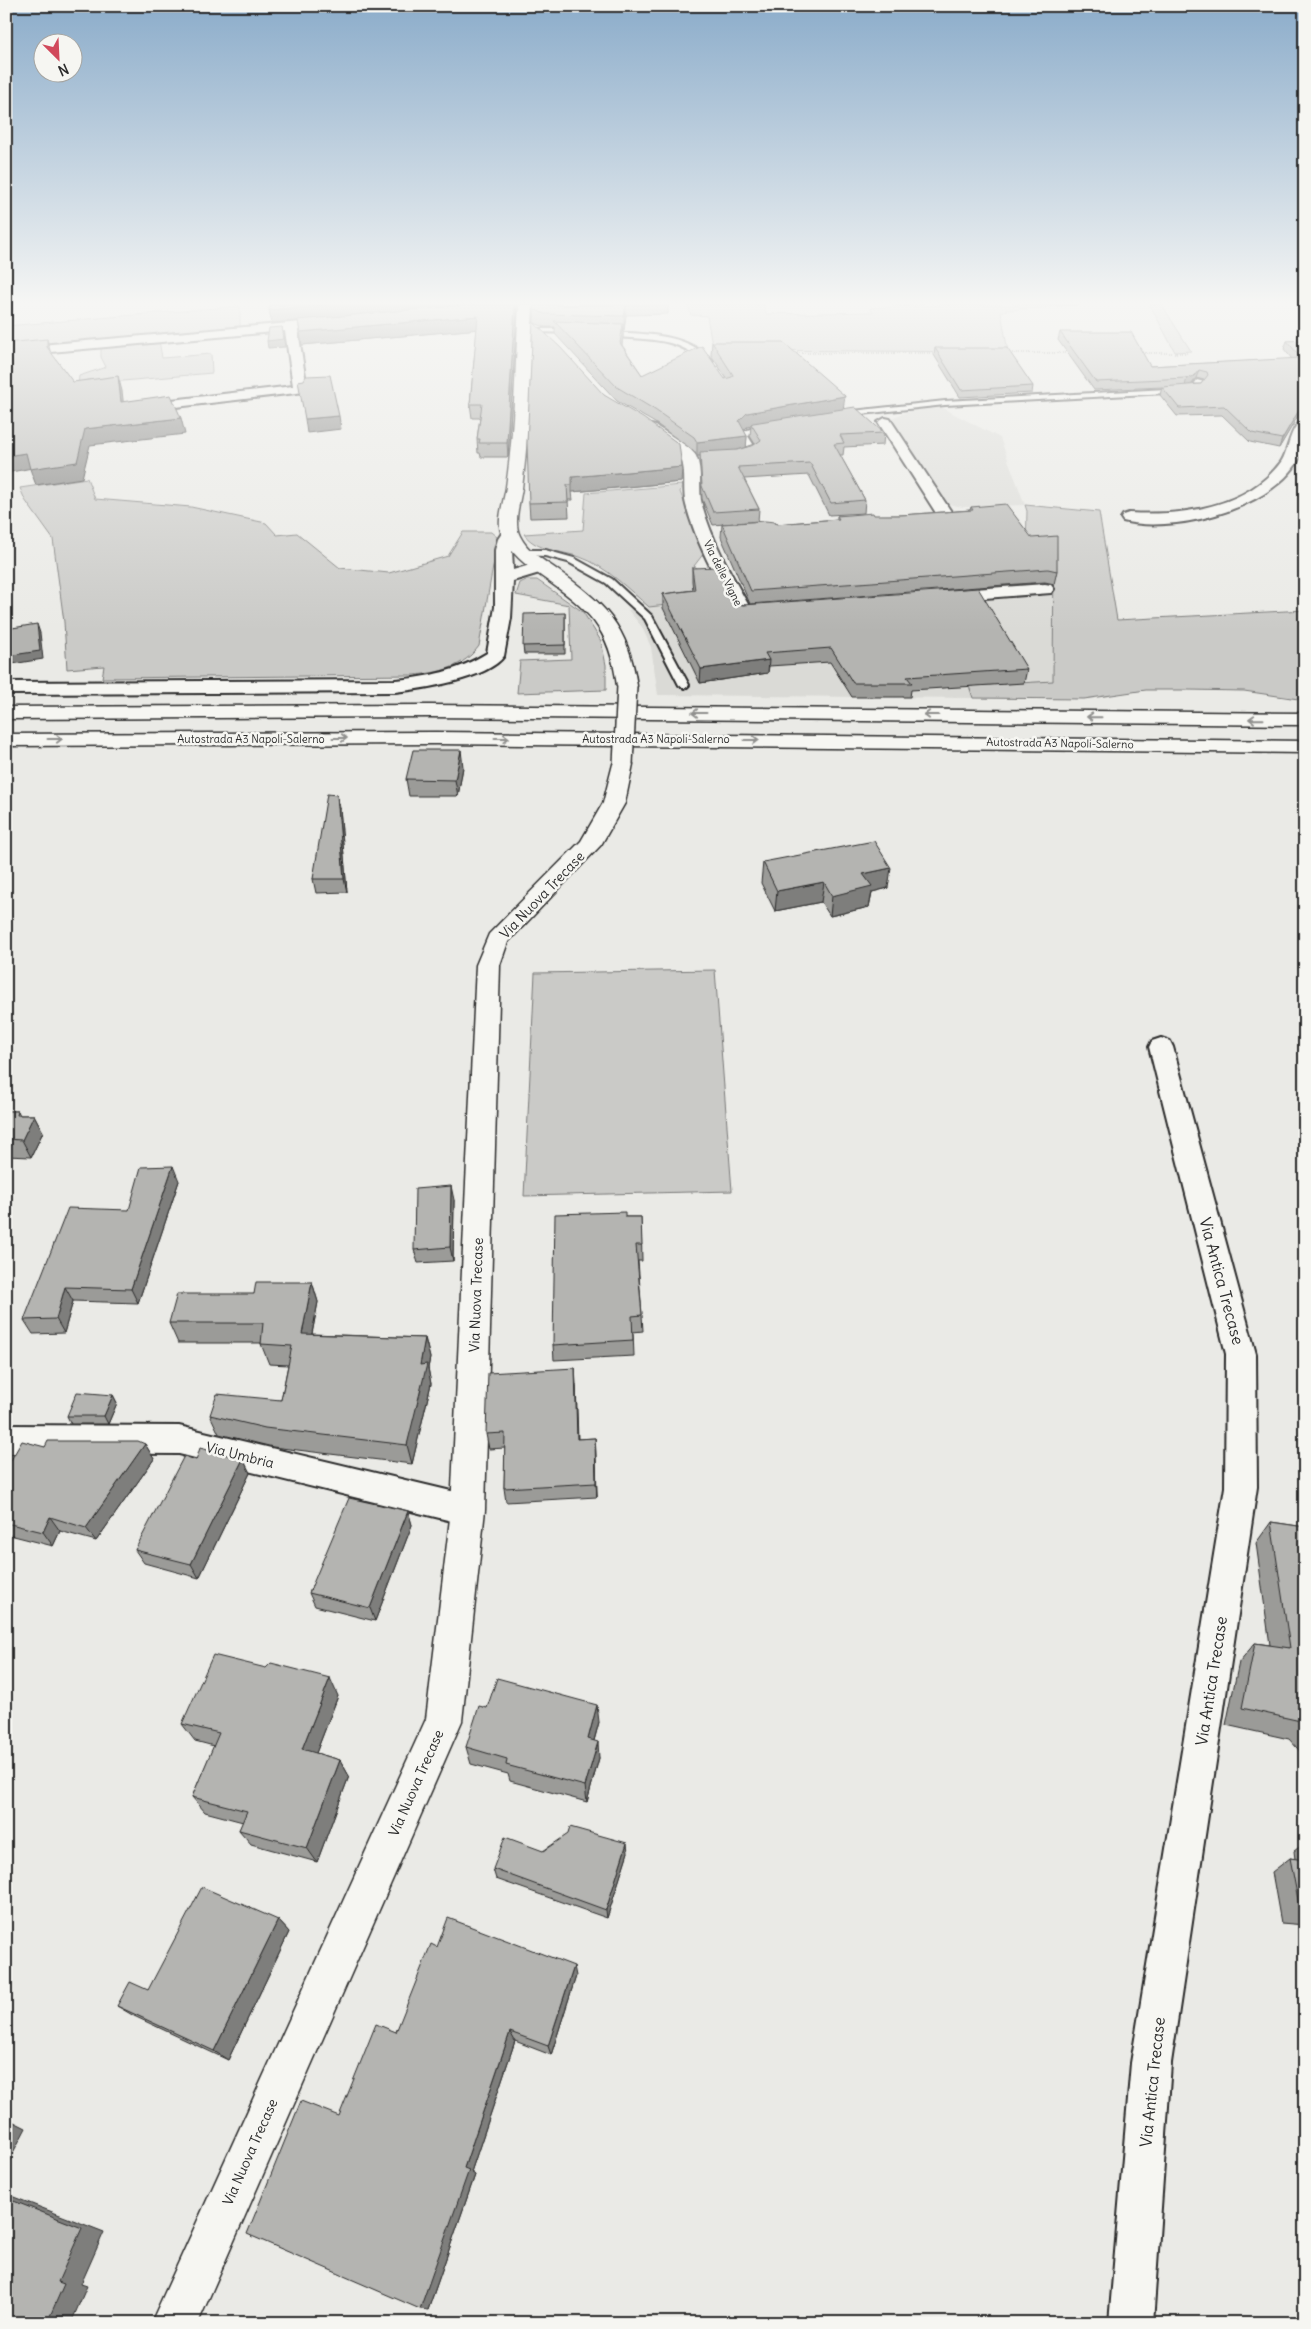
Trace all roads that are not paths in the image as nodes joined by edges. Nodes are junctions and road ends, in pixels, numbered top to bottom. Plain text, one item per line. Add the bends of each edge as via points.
1 (523, 414) edge
2 (848, 414) edge
3 (836, 415) edge
4 (635, 420) edge
5 (884, 422) dead end
6 (1305, 424) edge
7 (776, 425) edge
8 (736, 457) edge
9 (961, 512) edge
10 (944, 513) junction
11 (926, 514) edge
12 (1129, 518) dead end
13 (721, 530) edge
14 (702, 532) junction
15 (510, 533) junction
16 (531, 561) junction
17 (505, 573) junction
18 (1045, 589) dead end
19 (926, 598) edge
20 (782, 609) edge
21 (684, 685) dead end
22 (6, 688) edge
23 (6, 713) edge
24 (1305, 720) edge
25 (6, 740) edge
26 (1305, 746) edge
27 (1162, 1047) dead end
28 (6, 1439) edge
29 (468, 1510) junction
30 (174, 2323) edge
31 (1131, 2323) edge

1 - 15 main road via 508,528
2 - 3 lane
4 - 14 street, Via delle Vigne via 695,461 690,490
5 - 10 street
6 - 12 street via 1288,465 1264,487 1234,503 1188,518 1151,521
7 - 8 lane via 744,435 754,452
9 - 10 street
10 - 11 street
13 - 14 street, Via delle Vigne
14 - 20 street, Via delle Vigne via 743,612
15 - 16 main road, Via Nuova Trecase
15 - 17 street via 503,543
16 - 17 street
16 - 21 lane via 545,553 571,560 609,581 649,618
16 - 29 main road, Via Nuova Trecase, bridge via 591,604 608,623 625,662 624,764 614,804 590,845 497,940 488,965
17 - 22 street via 495,656 474,669 430,683 395,686
18 - 19 street
24 -> 23 main road, Autostrada A3 Napoli-Salerno via 429,711
25 -> 26 main road, Autostrada A3 Napoli-Salerno via 436,738
27 - 31 street, Via Antica Trecase via 1241,1354 1241,1487 1151,2063
28 - 29 street, Via Umbria via 179,1440
29 - 30 main road, Via Nuova Trecase via 444,1721

